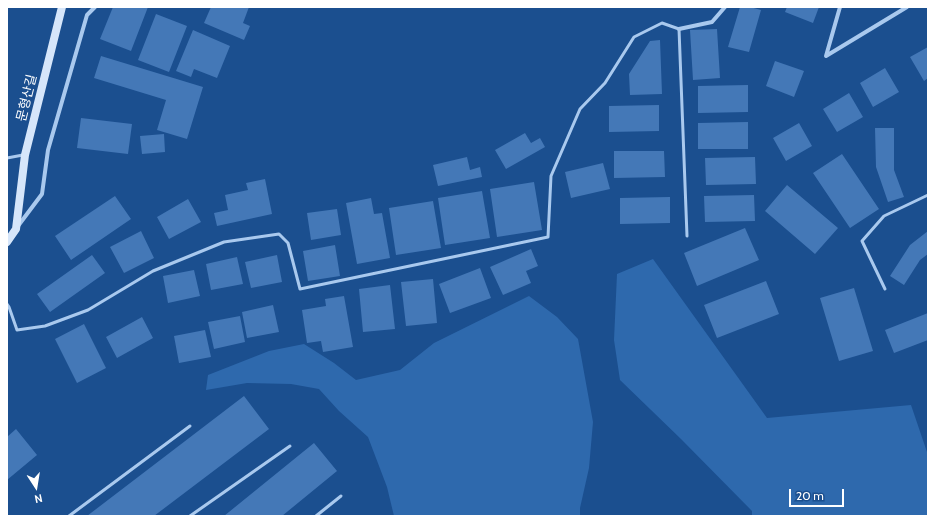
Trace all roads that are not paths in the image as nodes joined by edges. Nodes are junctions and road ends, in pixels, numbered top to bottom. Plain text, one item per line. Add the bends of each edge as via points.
1 (62, 7) edge
2 (95, 7) edge
3 (726, 7) edge
4 (840, 7) edge
5 (907, 7) edge
6 (679, 29) junction
7 (25, 155) junction
8 (7, 158) edge
9 (928, 195) edge
10 (16, 229) junction
11 (687, 236) dead end
12 (7, 242) edge
13 (885, 289) dead end
14 (7, 304) edge
15 (190, 426) dead end
16 (290, 446) dead end
17 (341, 496) dead end
18 (69, 516) edge
19 (190, 516) edge
20 (316, 516) edge

1 - 7 street, 문형산길
2 - 10 street via 86,15 48,150 42,194
3 - 6 street via 712,22
4 - 5 street via 826,56
6 - 11 lane
6 - 14 lane via 662,23 634,37 605,83 580,109 551,176 548,237 300,289 288,243 279,234 224,242 153,271 88,310 45,326 17,330
7 - 8 lane
7 - 10 street, 문형산길
9 - 13 lane via 884,216 862,241
10 - 12 street, 문형산길
15 - 18 lane
16 - 19 lane
17 - 20 lane

